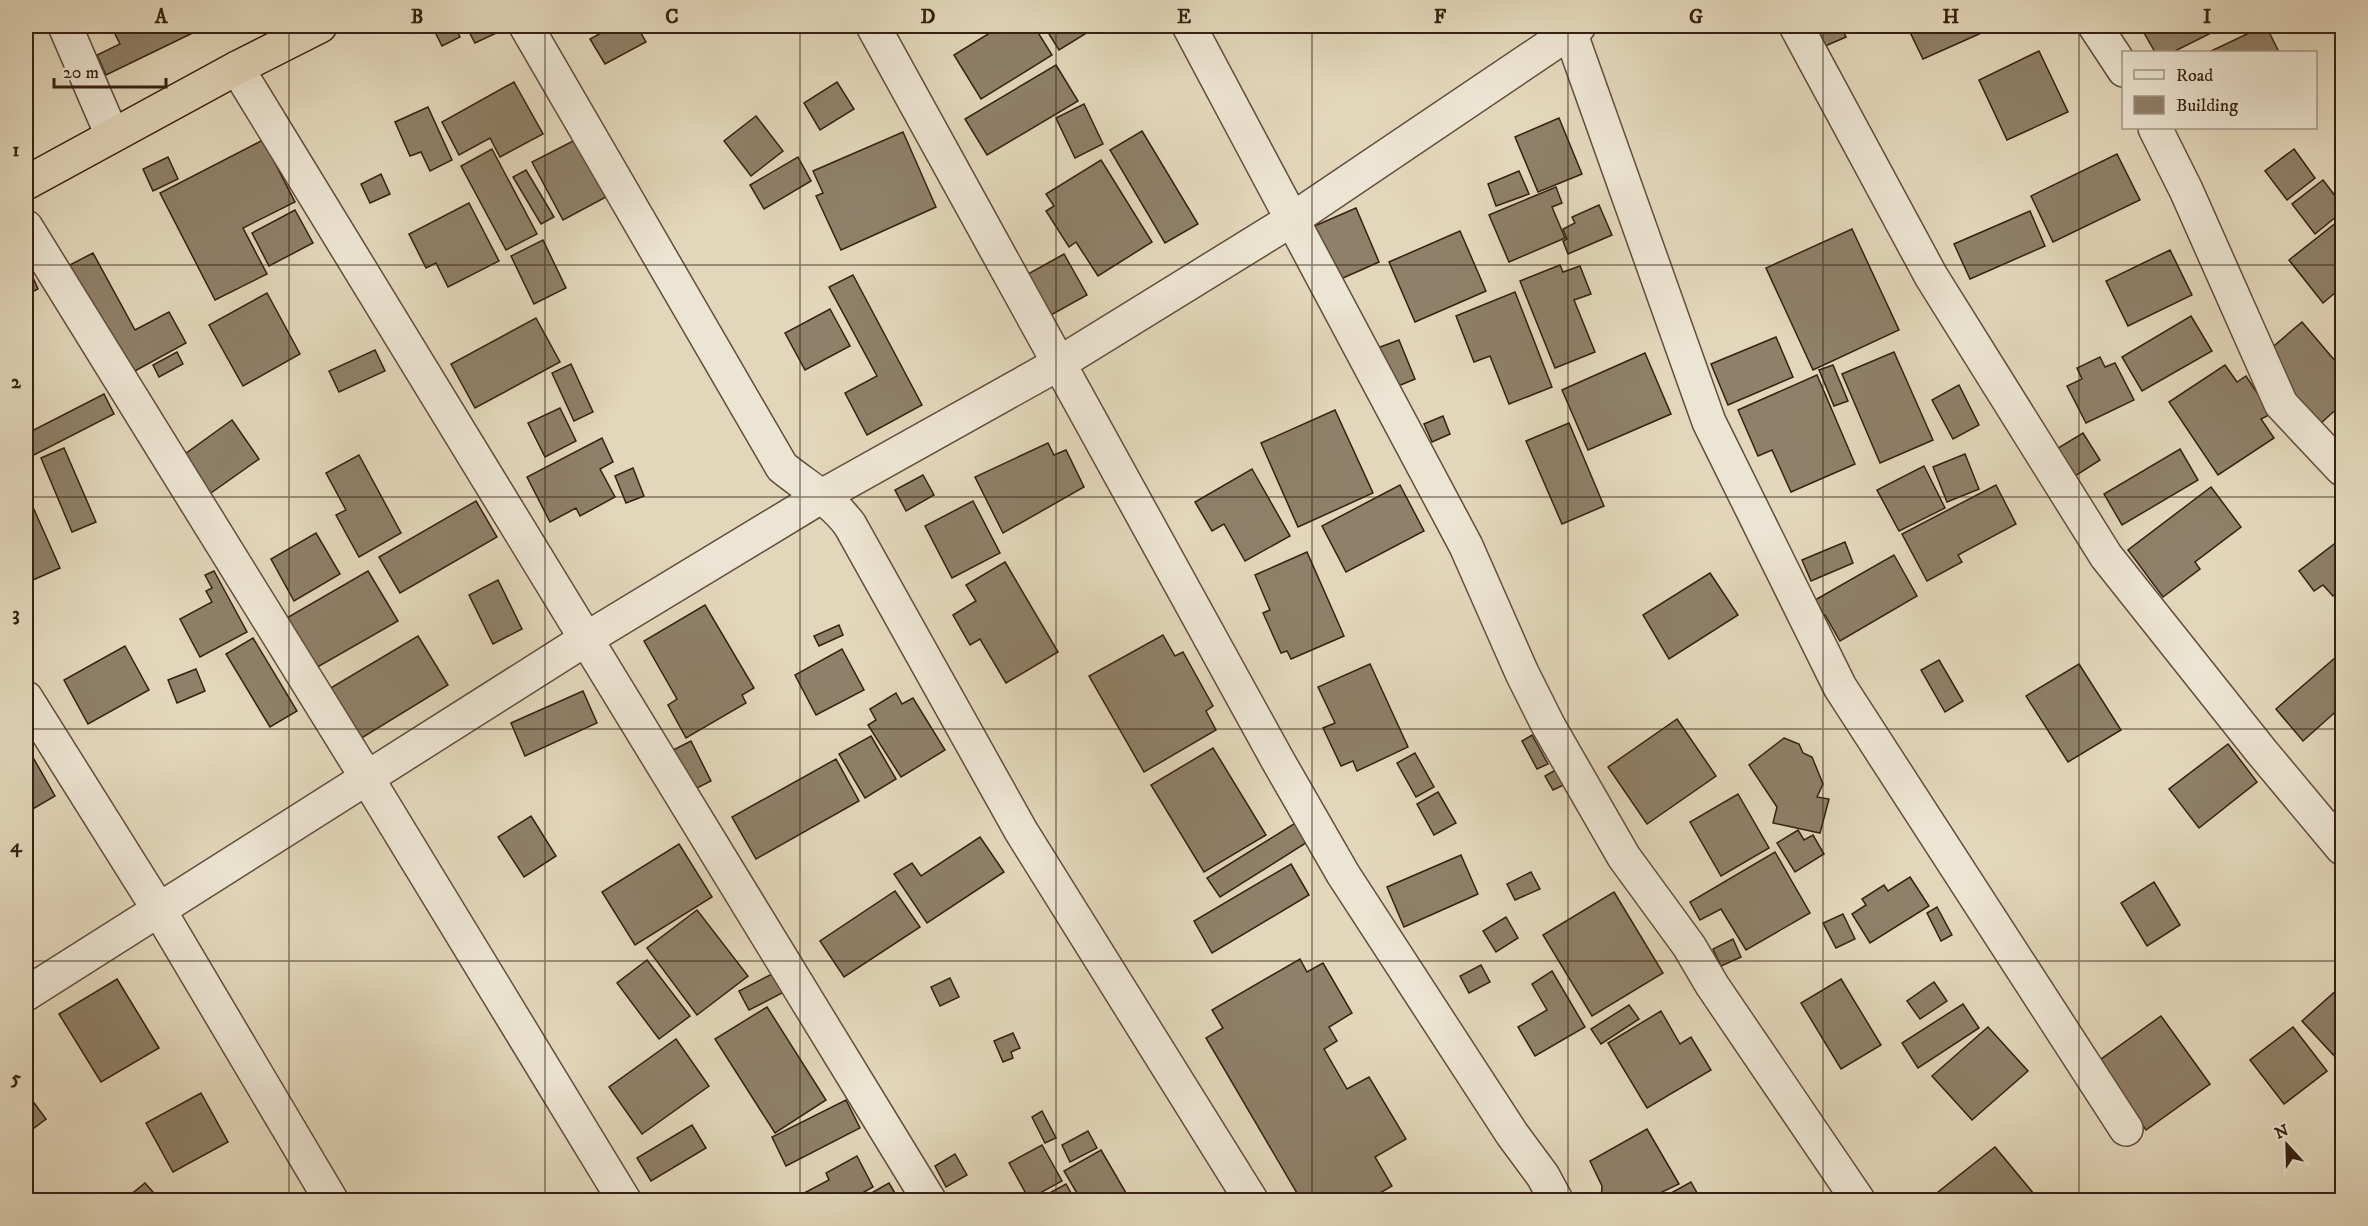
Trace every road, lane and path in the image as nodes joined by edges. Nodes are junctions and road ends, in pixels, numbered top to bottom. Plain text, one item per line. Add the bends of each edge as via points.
1 (65, 26) edge
2 (320, 26) edge
3 (526, 26) edge
4 (873, 26) edge
5 (1189, 26) edge
6 (1796, 26) edge
7 (2095, 26) edge
8 (1573, 27) edge
9 (2122, 67) edge
10 (237, 68) junction
11 (2156, 129) edge
12 (112, 135) junction
13 (26, 183) edge
14 (1293, 219) junction
15 (26, 227) edge
16 (1058, 364) junction
17 (2343, 469) edge
18 (822, 496) junction
19 (586, 639) junction
20 (26, 698) edge
21 (367, 778) junction
22 (2343, 848) edge
23 (159, 910) junction
24 (26, 994) edge
25 (2126, 1129) dead end
26 (331, 1200) edge
27 (624, 1200) edge
28 (929, 1200) edge
29 (1251, 1200) edge
30 (1556, 1200) edge
31 (1858, 1200) edge

1 - 12 street
2 - 10 highway
3 - 18 street via 782,467
4 - 16 street
5 - 14 street
6 - 22 street via 1931,276 2106,556
7 - 9 street
8 - 14 street
8 - 25 street via 1708,422 1840,687
10 - 12 highway
10 - 19 street
11 - 17 street via 2281,404
12 - 13 highway
14 - 16 street
14 - 31 street via 1466,546 1522,673 1593,805 1624,857 1689,946
15 - 21 street
16 - 18 street
16 - 30 street via 1343,874
18 - 19 street
18 - 29 street via 850,525 1021,831
19 - 21 street
19 - 28 street
20 - 23 street
21 - 23 street
21 - 27 street
23 - 24 street
23 - 26 street

